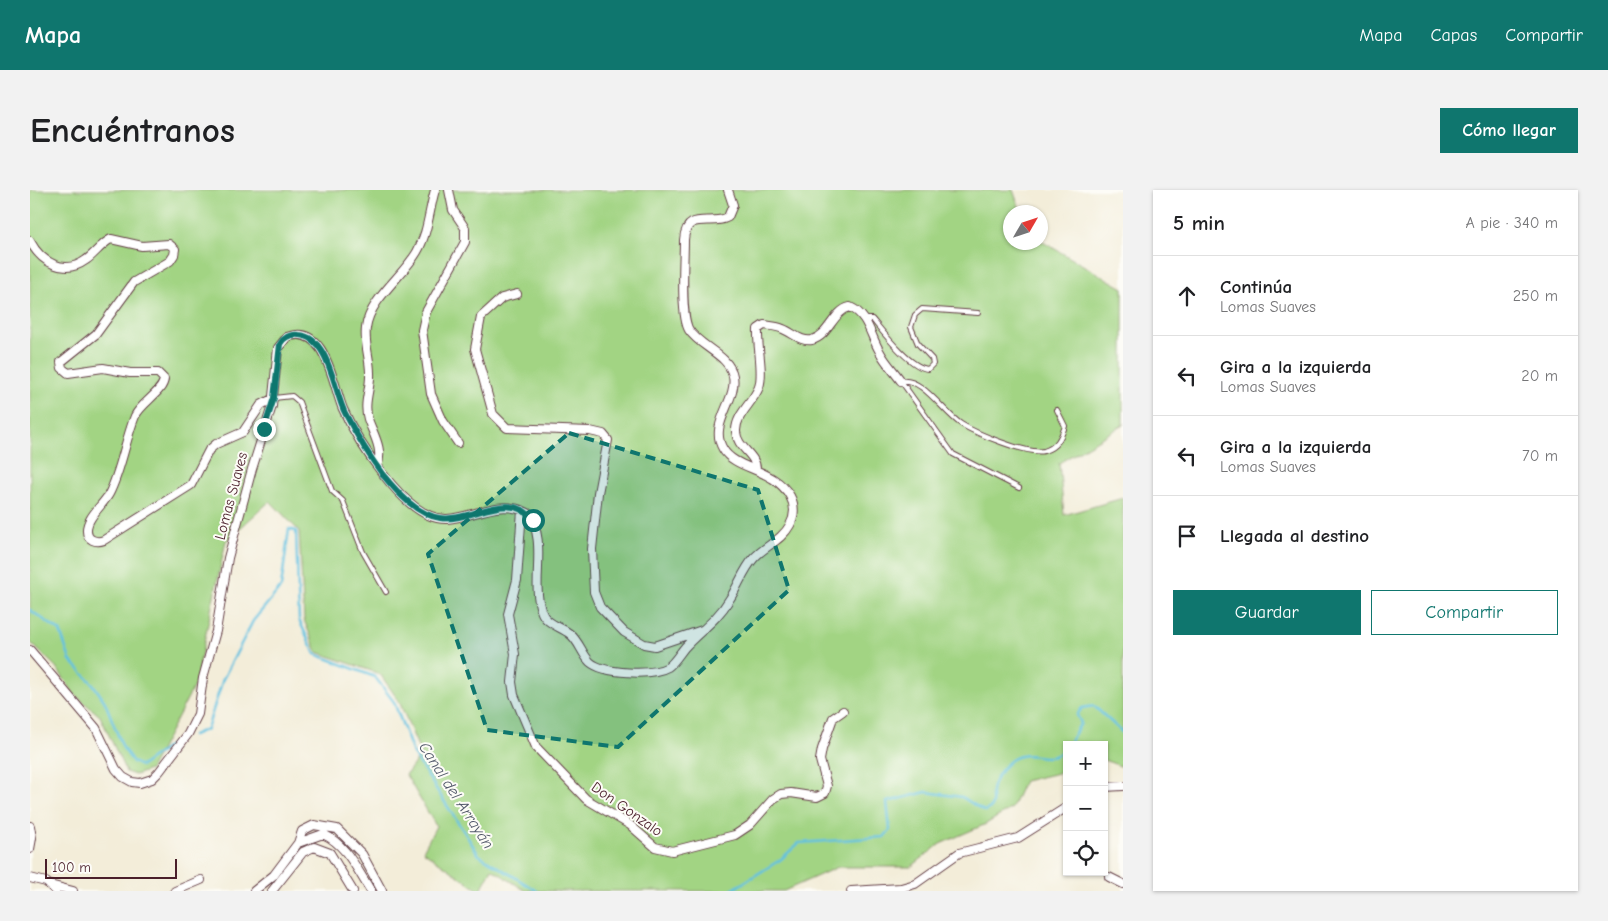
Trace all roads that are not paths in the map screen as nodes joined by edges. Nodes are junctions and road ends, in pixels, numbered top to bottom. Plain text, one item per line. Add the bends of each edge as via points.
1 (435, 190) edge
2 (449, 190) edge
3 (728, 190) edge
4 (30, 241) edge
5 (517, 294) dead end
6 (978, 313) dead end
7 (865, 319) junction
8 (901, 381) junction
9 (274, 398) junction
10 (1057, 410) dead end
11 (458, 443) dead end
12 (377, 466) junction
13 (756, 469) junction
14 (1019, 488) dead end
15 (522, 510) junction
16 (386, 592) dead end
17 (704, 629) junction
18 (30, 650) edge
19 (843, 711) dead end
20 (1123, 786) edge
21 (1108, 787) edge
22 (1063, 810) edge
23 (30, 826) edge
24 (298, 843) junction
25 (30, 850) edge
26 (1109, 877) dead end
27 (30, 878) edge
28 (278, 878) junction
29 (201, 880) dead end
30 (1123, 884) edge
31 (50, 885) junction
32 (56, 891) edge
33 (73, 891) edge
34 (175, 891) edge
35 (254, 891) edge
36 (272, 891) edge
37 (353, 891) edge
38 (371, 891) edge
39 (382, 891) edge
40 (851, 891) edge

1 - 12 street via 420,246 374,307 367,322 365,339 370,376 366,410 379,448
2 - 11 street via 453,210 465,228 465,242 426,312 422,330 431,394 443,421
3 - 13 street via 733,205 728,217 698,220 686,230 685,316 692,333 727,364 733,375 733,387 720,424 723,448 733,458
4 - 9 street via 43,259 60,266 80,263 110,239 142,246 169,244 175,249 170,261 134,282 96,334 61,362 68,373 103,368 130,373 158,373 164,380 161,388 135,416 110,493 87,527 92,540 104,540 191,485 209,450 243,432 261,405
5 - 17 street via 502,298 481,317 475,349 493,414 508,428 590,431 603,434 608,440 592,549 594,592 600,606 624,632 644,644 655,646
6 - 7 lane via 922,309 917,312 911,327 918,344 932,359 933,364 928,369 922,369 902,353 872,319
7 - 8 street via 881,354
7 - 13 street via 856,309 843,308 813,340 764,325 758,329 756,346 762,376 758,389 737,423 736,434 740,444 756,462
8 - 10 lane via 917,383 961,424 1033,452 1050,448 1061,438 1065,426
8 - 14 lane via 953,454
9 - 12 street, Lomas Suaves via 281,341 294,335 311,339 325,358 346,415
9 - 16 lane via 292,396 299,402 332,490 343,501 363,552
9 - 18 street, Lomas Suaves via 228,558 198,714 188,734 152,779 140,783 123,777 96,728
12 - 15 street, Lomas Suaves via 401,494 418,509 434,517 453,518 499,507
13 - 17 street via 786,490 792,500 793,517 785,532 753,558 723,610
15 - 17 street via 533,520 536,530 543,616 574,638 593,664 614,671 660,671 671,665
15 - 19 street, Don Gonzalo via 517,580 508,614 515,654 512,682 516,701 536,748 546,760 586,799 630,825 655,847 672,851 726,839 750,825 781,794 816,797 825,793 827,786 821,754 834,718
20 - 21 street
22 - 40 street via 1018,838 959,853 916,884
23 - 25 street
24 - 28 street
24 - 38 street via 323,834 334,839
24 - 39 street via 302,831 314,825 337,829 362,854
26 - 30 street
27 - 31 street
28 - 35 street
28 - 36 street
28 - 37 street via 303,852 314,847 330,853
29 - 34 street
31 - 32 street
31 - 33 street

